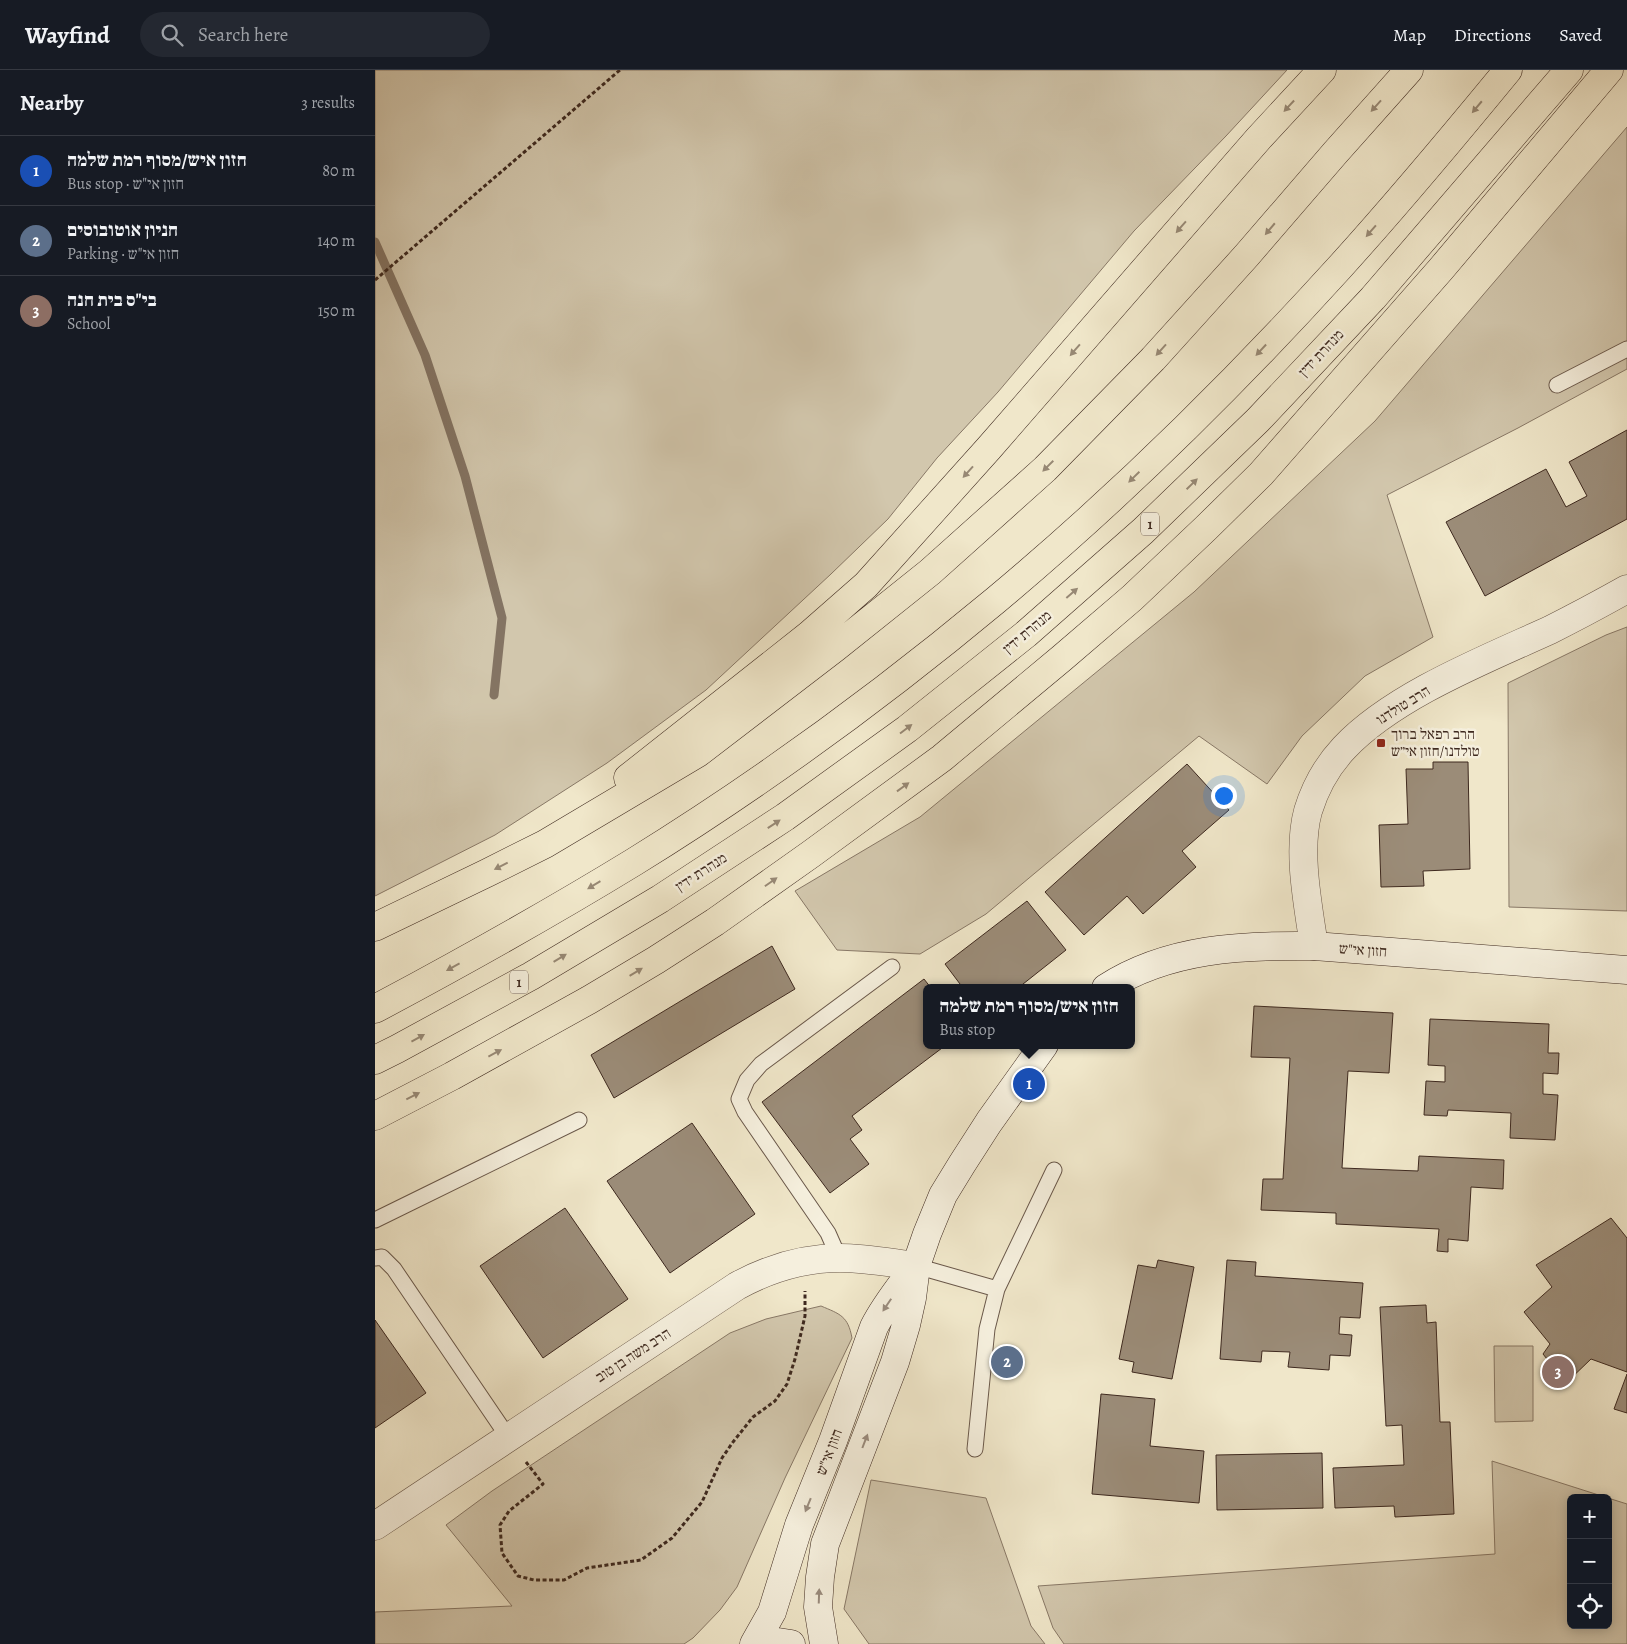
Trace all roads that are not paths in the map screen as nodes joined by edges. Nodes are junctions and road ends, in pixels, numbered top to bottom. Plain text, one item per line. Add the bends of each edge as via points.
1 (1322, 70) edge
2 (1409, 70) edge
3 (1509, 70) edge
4 (1569, 70) edge
5 (1609, 70) edge
6 (1627, 349) edge
7 (1557, 385) dead end
8 (1627, 589) edge
9 (545, 844) junction
10 (375, 926) edge
11 (1314, 946) junction
12 (892, 967) dead end
13 (1627, 970) edge
14 (1113, 984) edge
15 (375, 1010) edge
16 (1041, 1049) edge
17 (375, 1060) edge
18 (375, 1116) edge
19 (579, 1120) dead end
20 (1054, 1170) dead end
21 (375, 1220) edge
22 (375, 1258) edge
23 (839, 1258) junction
24 (916, 1266) junction
25 (997, 1290) junction
26 (508, 1437) junction
27 (975, 1449) dead end
28 (375, 1526) edge
29 (754, 1644) edge
30 (765, 1644) edge
31 (791, 1644) edge
32 (824, 1644) edge

1 -> 9 highway via 866,585 809,635
2 -> 9 highway via 1153,359 1045,469 930,572 698,753
3 -> 15 highway via 1339,268 1226,388 1112,498 997,599 879,693 743,790 636,860
17 -> 4 highway, מנהרת ידין / 1 via 531,976 660,899 777,822 907,729 1026,634 1143,531 1258,420 1373,298
18 -> 5 highway via 571,1010 715,922 943,758 1062,658 1132,598 1261,474 1441,269
6 - 7 lane
8 - 11 street, הרב טולדנו via 1409,699 1372,723 1343,749 1322,778 1308,811 1303,849
9 -> 10 highway
11 - 13 street, חזון אי"ש
11 - 14 street, חזון אי"ש via 1264,946 1203,952 1135,972
12 - 23 lane via 761,1064 747,1080 739,1100 828,1233
16 - 24 street, חזון אי"ש via 989,1122 943,1195
19 - 21 lane
20 - 25 lane
22 - 26 lane via 382,1257 394,1269
23 - 24 street, הרב משה בן טוב
23 - 26 street, הרב משה בן טוב via 805,1262 758,1275 737,1286
24 - 25 lane
24 -> 29 street, חזון אי"ש via 881,1313 799,1525 772,1612
32 -> 24 street, חזון אי"ש via 819,1607 825,1544 895,1362 912,1298
25 - 27 lane via 987,1328
26 - 28 street, הרב משה בן טוב
30 - 31 street

